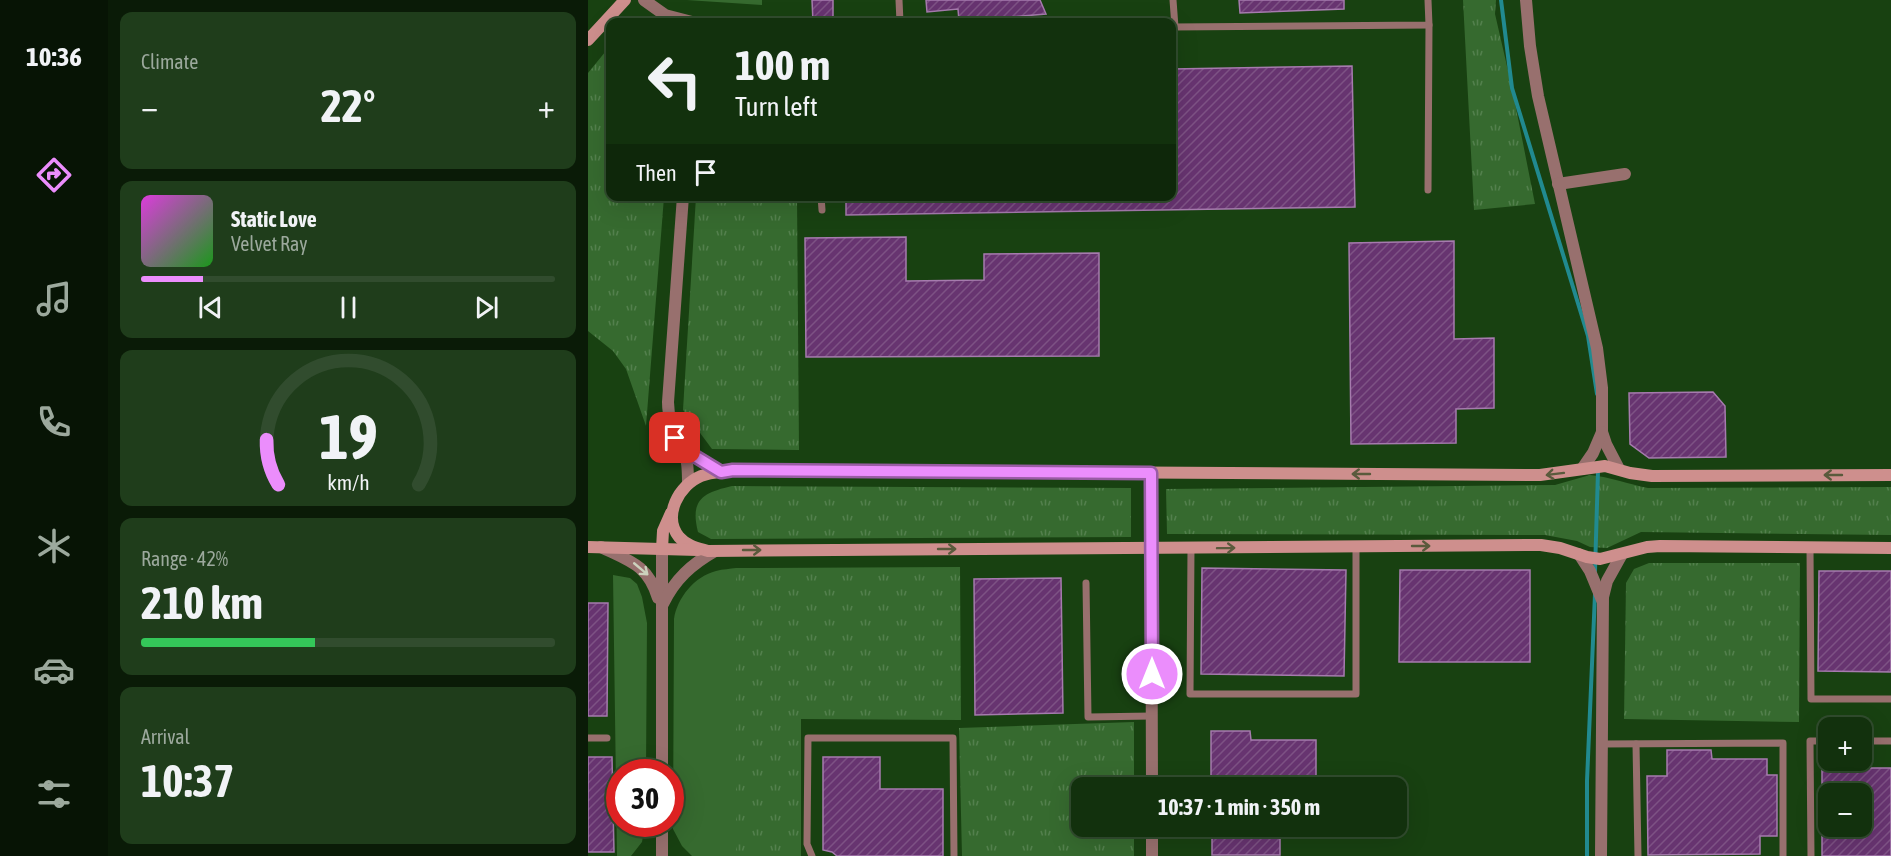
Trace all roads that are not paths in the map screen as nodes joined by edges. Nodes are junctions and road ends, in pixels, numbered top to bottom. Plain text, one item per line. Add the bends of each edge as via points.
1 (626, 0) edge
2 (644, 0) edge
3 (899, 0) edge
4 (1173, 0) edge
5 (1428, 0) edge
6 (1526, 0) edge
7 (609, 18) edge
8 (672, 18) edge
9 (900, 18) edge
10 (1173, 18) edge
11 (606, 21) edge
12 (1429, 25) junction
13 (1176, 27) edge
14 (588, 40) edge
15 (1625, 174) dead end
16 (1558, 184) junction
17 (1428, 190) dead end
18 (683, 201) edge
19 (821, 201) edge
20 (822, 210) dead end
21 (1602, 432) junction
22 (679, 442) junction
23 (1582, 469) junction
24 (1619, 469) junction
25 (721, 472) junction
26 (1151, 473) junction
27 (1891, 474) edge
28 (688, 484) junction
29 (672, 512) junction
30 (1356, 546) junction
31 (588, 547) edge
32 (1810, 547) junction
33 (602, 548) junction
34 (1152, 548) junction
35 (1191, 548) junction
36 (1891, 548) edge
37 (662, 549) junction
38 (712, 551) junction
39 (1579, 554) junction
40 (1622, 554) junction
41 (1086, 584) dead end
42 (1603, 601) junction
43 (661, 608) junction
44 (1891, 699) edge
45 (1152, 716) junction
46 (588, 738) edge
47 (607, 738) dead end
48 (1818, 741) edge
49 (1872, 741) edge
50 (1891, 741) edge
51 (1602, 744) junction
52 (1636, 744) junction
53 (662, 759) edge
54 (1152, 777) edge
55 (659, 837) edge
56 (662, 837) edge
57 (664, 837) edge
58 (1152, 837) edge
59 (652, 856) edge
60 (662, 856) edge
61 (671, 856) edge
62 (812, 856) edge
63 (954, 856) edge
64 (1152, 856) edge
65 (1601, 856) edge
66 (1638, 856) edge
67 (1783, 856) edge
68 (1811, 856) edge

1 - 7 street
2 - 8 street
3 - 9 lane
4 - 10 lane
5 - 12 lane
6 - 16 street via 1535,78
11 - 14 street
12 - 13 lane
12 - 17 lane
15 - 16 street
16 - 21 street via 1596,348 1602,387
18 - 22 street via 668,402 671,425
19 - 20 lane
21 - 23 street
21 - 24 street
22 - 25 street
22 - 28 street via 686,460
23 - 24 street
23 -> 26 street via 1540,476
27 -> 24 street via 1652,476
25 - 26 street
25 - 28 street via 700,476
26 - 34 street
28 - 29 street
29 - 37 street via 663,531
29 - 38 street via 679,537 690,545
35 -> 30 street
30 - 35 lane via 1356,694 1190,694
30 -> 39 street via 1541,545
31 - 33 street
32 - 36 street
32 - 40 street via 1660,546
32 - 44 lane via 1811,699
33 - 37 street
33 -> 43 street via 638,564 648,574
34 - 35 street
38 -> 34 street
34 - 45 street
37 - 38 street
37 - 43 street
38 - 43 street via 682,574
39 - 40 street via 1600,559
39 - 42 street
40 - 42 street via 1607,581
41 - 45 lane via 1088,717
42 - 51 street
43 - 53 street
45 - 54 street
46 - 47 lane
48 - 68 lane via 1810,741
49 - 50 lane
51 - 52 lane
51 - 65 street
52 - 66 lane
52 - 67 lane via 1783,743
55 - 59 street
56 - 60 street
57 - 61 street
58 - 64 street
62 - 63 lane via 807,844 808,738 952,738

